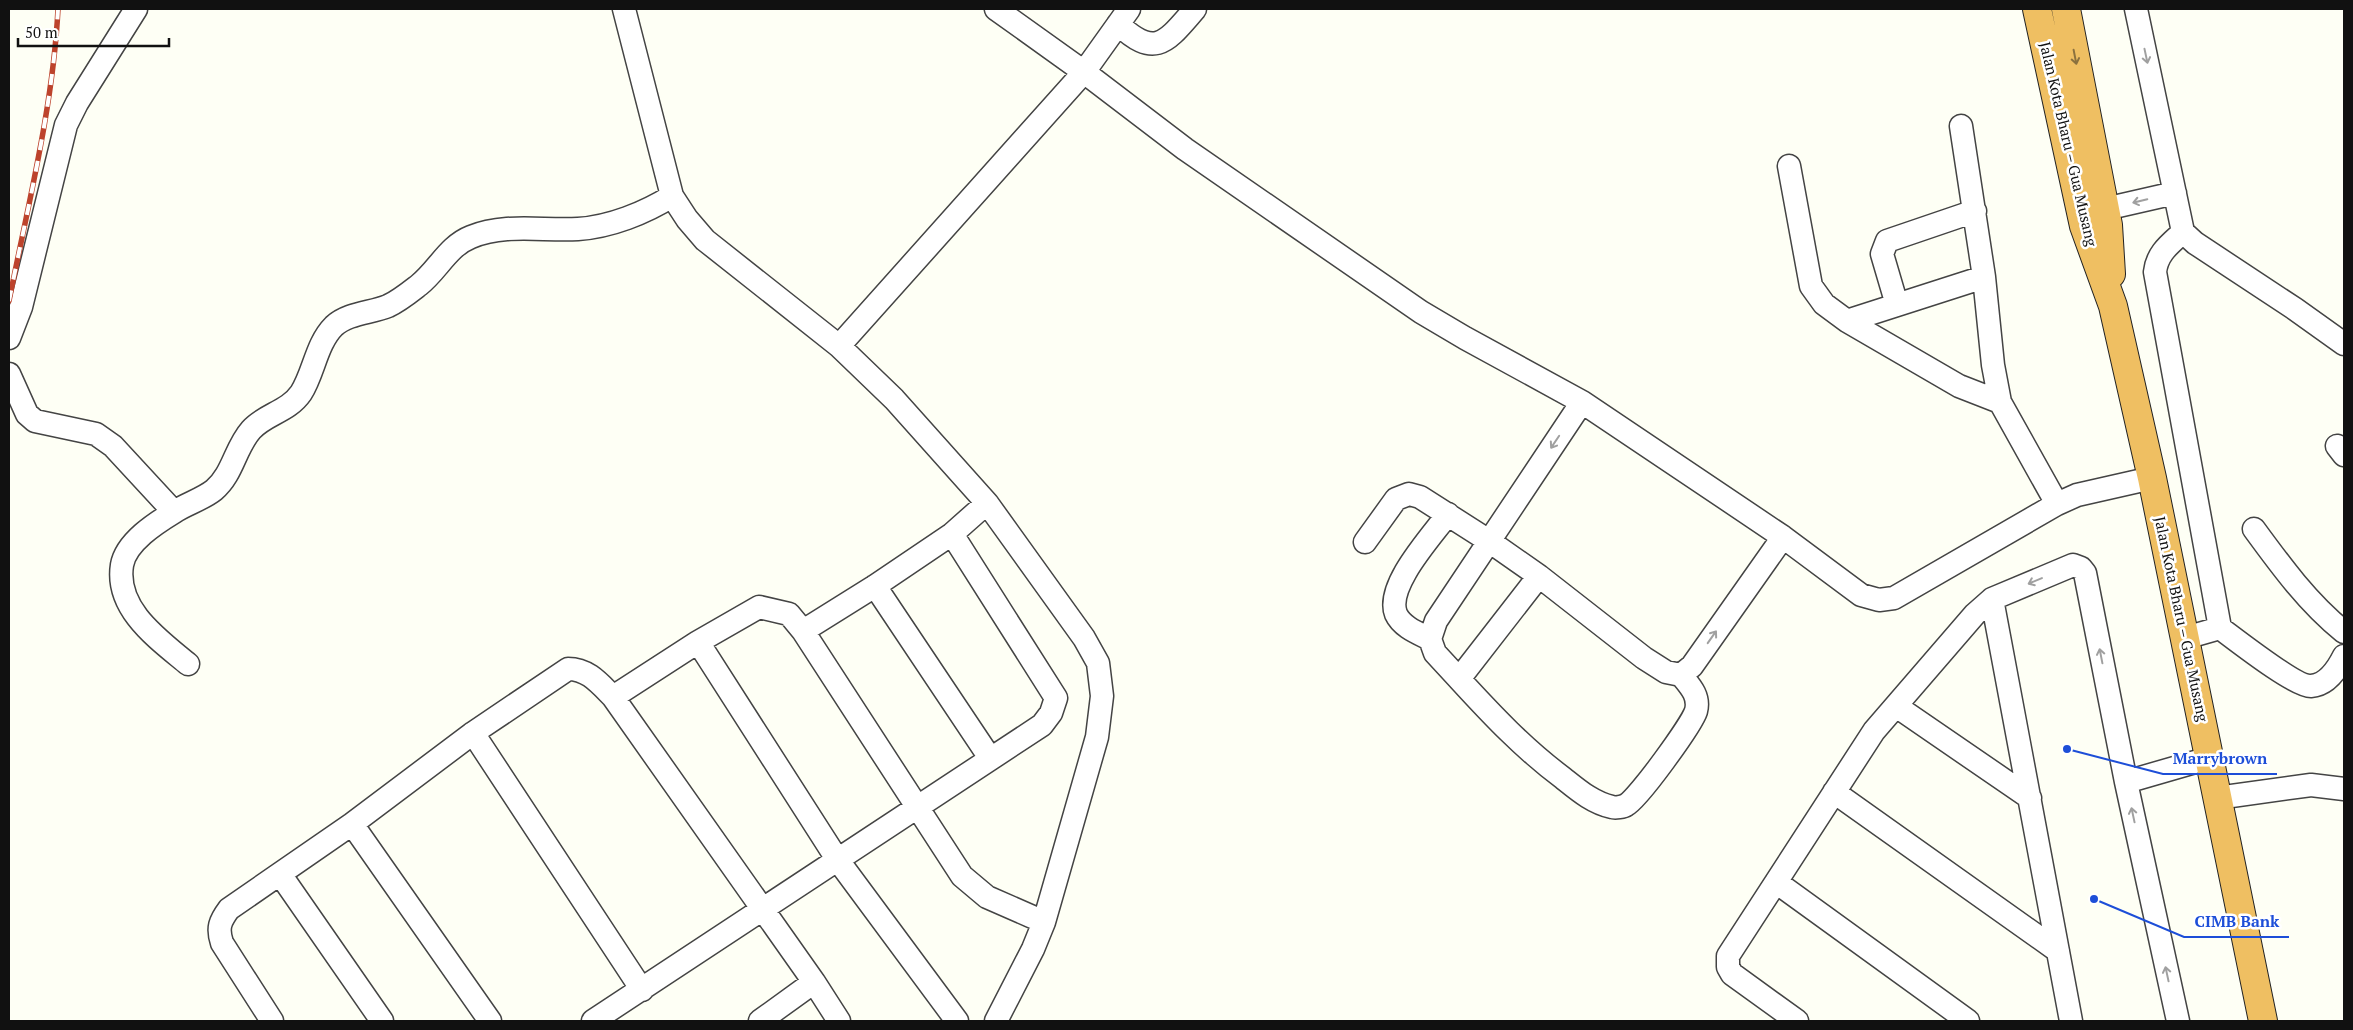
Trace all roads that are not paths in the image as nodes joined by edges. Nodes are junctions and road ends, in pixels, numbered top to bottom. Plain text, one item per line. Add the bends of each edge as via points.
1 (136, 9) edge
2 (996, 9) edge
3 (1194, 9) edge
4 (2037, 9) edge
5 (2066, 9) edge
6 (2136, 9) edge
7 (630, 10) edge
8 (1124, 17) edge
9 (1084, 72) junction
10 (1961, 126) dead end
11 (1789, 166) dead end
12 (2175, 193) junction
13 (672, 196) junction
14 (2105, 209) junction
15 (1975, 211) junction
16 (2183, 232) junction
17 (1984, 277) junction
18 (1897, 305) junction
19 (2113, 306) junction
20 (1847, 321) junction
21 (9, 338) edge
22 (2344, 344) edge
23 (839, 346) junction
24 (9, 374) edge
25 (1582, 402) junction
26 (2000, 402) junction
27 (2152, 478) junction
28 (988, 503) junction
29 (2057, 504) junction
30 (174, 512) junction
31 (1448, 514) junction
32 (2254, 529) dead end
33 (952, 534) junction
34 (1783, 536) junction
35 (1490, 540) junction
36 (1365, 542) dead end
37 (1539, 576) junction
38 (875, 586) junction
39 (1992, 599) junction
40 (2343, 626) edge
41 (2220, 628) junction
42 (802, 631) junction
43 (2185, 638) junction
44 (1430, 639) junction
45 (698, 642) junction
46 (2344, 656) edge
47 (188, 664) dead end
48 (1681, 674) junction
49 (1459, 679) junction
50 (613, 697) junction
51 (1896, 706) junction
52 (473, 733) junction
53 (990, 758) junction
54 (2209, 758) junction
55 (2126, 782) junction
56 (2344, 789) edge
57 (1834, 792) junction
58 (2030, 798) junction
59 (2217, 798) junction
60 (917, 808) junction
61 (352, 824) junction
62 (838, 859) junction
63 (280, 874) junction
64 (1776, 882) junction
65 (762, 908) junction
66 (1044, 922) junction
67 (2058, 951) junction
68 (814, 982) junction
69 (642, 990) junction
70 (272, 1021) edge
71 (382, 1021) edge
72 (490, 1021) edge
73 (593, 1021) edge
74 (760, 1021) edge
75 (839, 1021) edge
76 (958, 1021) edge
77 (996, 1021) edge
78 (1797, 1021) edge
79 (1968, 1021) edge
80 (2071, 1021) edge
81 (2178, 1021) edge
82 (2263, 1021) edge

1 - 21 street via 66,125 21,307
2 - 9 street
3 - 8 street via 1170,38 1156,44 1131,37
4 - 19 highway, Jalan Kota Bharu – Gua Musang via 2084,226
5 -> 14 highway, Jalan Kota Bharu – Gua Musang
6 -> 12 street
7 - 13 street
8 - 9 street
9 - 23 street
9 - 25 street via 1185,150 1421,312
10 - 15 street
11 - 20 street via 1811,286 1824,304
12 -> 14 street
12 - 16 street
13 - 23 street via 705,240
13 - 30 street via 651,209 580,229 502,228 469,238 449,252 421,283 389,306 344,319 334,326 294,402 253,428 225,478 213,491
14 - 19 highway, Jalan Kota Bharu – Gua Musang
15 - 17 street
15 - 18 street via 1887,241 1882,254
16 - 22 street
16 - 41 street via 2162,251 2155,272
17 - 18 street
17 - 26 street
18 - 20 street
19 - 27 highway, Jalan Kota Bharu – Gua Musang
20 - 26 street via 1959,386
23 - 28 street via 894,399
24 - 30 street via 27,414 35,421 96,434 113,446
25 - 34 street
25 -> 35 street
26 - 29 street
27 - 29 street via 2077,495
27 - 43 highway, Jalan Kota Bharu – Gua Musang
28 - 33 street
28 - 66 street via 1084,638 1098,663 1102,696 1097,737
29 - 34 street via 1894,598 1879,600 1861,595
30 - 47 street via 151,528 128,551 122,564 122,585 133,611 148,631
31 - 35 street
31 - 36 street via 1409,494 1396,499
31 - 44 street via 1404,575 1395,594 1396,614 1407,627
32 - 40 street via 2308,598
33 - 38 street
33 - 53 street via 1056,698 1042,725
48 -> 34 street via 1692,666
35 - 37 street
35 - 44 street via 1436,621
37 - 48 street via 1644,658 1666,672
37 - 49 street
38 - 42 street
38 - 53 street
39 - 51 street
55 -> 39 street via 2081,568 2072,565
39 - 58 street
41 - 43 street
41 - 46 street via 2270,664 2300,683 2311,686 2336,672
42 - 45 street via 788,614 759,606
42 - 60 street
43 - 54 highway, Jalan Kota Bharu – Gua Musang
44 - 49 street via 1435,652
45 - 50 street
45 - 62 street
48 - 49 street via 1697,696 1696,712 1638,796 1626,806 1613,808 1588,797 1530,753
50 - 52 street via 587,673 568,669
50 - 65 street
51 - 57 street via 1874,731
51 - 58 street
52 - 61 street
52 - 69 street
53 - 60 street
54 - 55 street
54 - 59 highway, Jalan Kota Bharu – Gua Musang
81 -> 55 street
56 - 59 street via 2311,785
57 - 64 street
57 - 67 street
58 - 67 street
59 - 82 highway, Jalan Kota Bharu – Gua Musang
60 - 62 street
60 - 66 street via 962,876 987,897
61 - 63 street
61 - 72 street
62 - 65 street
62 - 76 street
63 - 70 street via 230,909 221,920 218,932
63 - 71 street
64 - 78 street via 1728,956 1728,966 1732,974
64 - 79 street
65 - 68 street
65 - 69 street
66 - 77 street
67 - 80 street
68 - 74 street
68 - 75 street
69 - 73 street

